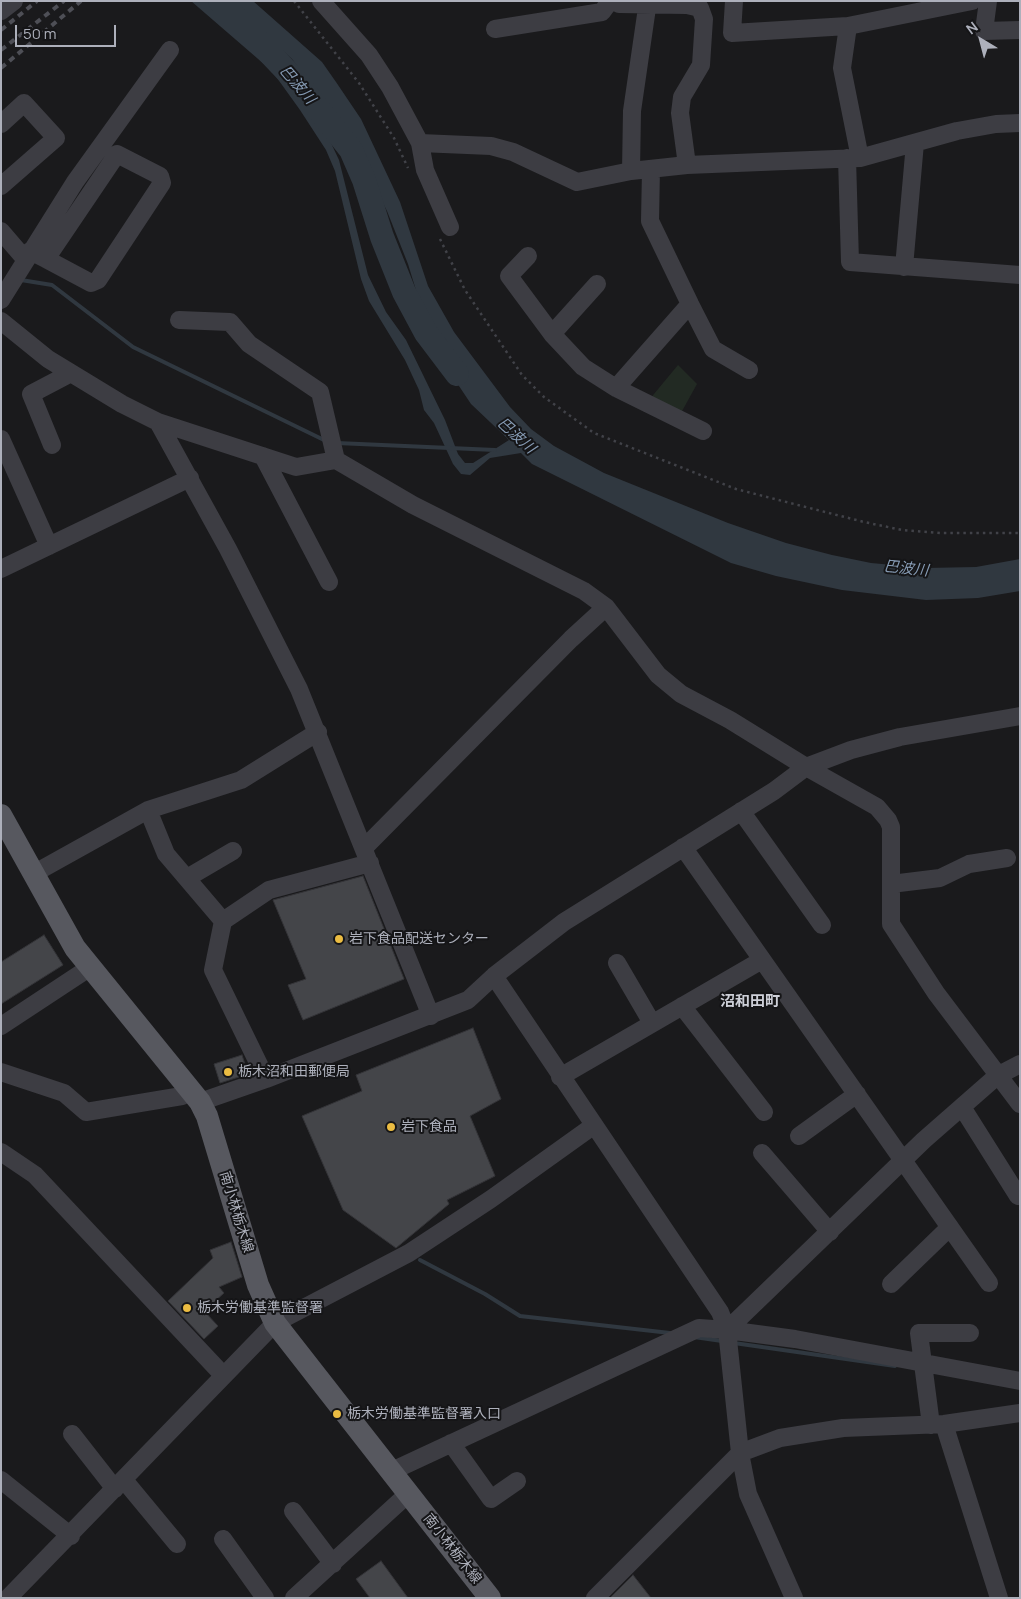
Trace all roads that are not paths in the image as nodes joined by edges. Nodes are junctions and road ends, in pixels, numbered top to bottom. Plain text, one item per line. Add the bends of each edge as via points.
1 (14, 1) edge
2 (321, 1) edge
3 (610, 1) edge
4 (615, 1) edge
5 (734, 1) edge
6 (972, 1) edge
7 (988, 1) edge
8 (647, 3) edge
9 (1, 12) edge
10 (848, 26) junction
11 (495, 29) dead end
12 (1020, 30) edge
13 (170, 50) dead end
14 (1020, 123) edge
15 (1, 124) edge
16 (915, 142) junction
17 (420, 143) junction
18 (853, 158) junction
19 (687, 165) junction
20 (651, 168) junction
21 (631, 171) junction
22 (1, 186) edge
23 (1, 231) edge
24 (445, 232) road end
25 (28, 255) junction
26 (528, 256) dead end
27 (46, 259) junction
28 (904, 267) junction
29 (1020, 275) edge
30 (596, 284) dead end
31 (1, 300) edge
32 (690, 304) junction
33 (179, 320) dead end
34 (1, 321) edge
35 (552, 334) junction
36 (749, 370) dead end
37 (71, 373) junction
38 (616, 388) junction
39 (158, 422) junction
40 (703, 431) dead end
41 (1, 438) edge
42 (52, 445) dead end
43 (263, 456) junction
44 (336, 460) junction
45 (190, 478) junction
46 (49, 546) junction
47 (1, 569) edge
48 (328, 582) dead end
49 (606, 607) junction
50 (1020, 716) edge
51 (318, 732) junction
52 (806, 767) junction
53 (148, 810) junction
54 (741, 811) junction
55 (1, 815) edge
56 (683, 847) junction
57 (233, 851) dead end
58 (367, 855) junction
59 (1007, 858) dead end
60 (33, 874) junction
61 (187, 878) junction
62 (891, 884) junction
63 (223, 921) junction
64 (822, 926) dead end
65 (762, 960) junction
66 (617, 963) dead end
67 (89, 968) junction
68 (494, 976) junction
69 (682, 1006) junction
70 (431, 1016) junction
71 (652, 1024) junction
72 (1, 1026) edge
73 (1020, 1064) edge
74 (1, 1072) edge
75 (560, 1076) junction
76 (997, 1076) junction
77 (266, 1079) junction
78 (857, 1094) junction
79 (195, 1095) junction
80 (1020, 1104) edge
81 (962, 1107) junction
82 (764, 1112) dead end
83 (593, 1126) junction
84 (799, 1136) dead end
85 (1, 1152) edge
86 (762, 1152) dead end
87 (904, 1160) junction
88 (1018, 1196) dead end
89 (950, 1228) junction
90 (830, 1232) junction
91 (989, 1283) dead end
92 (892, 1284) dead end
93 (275, 1323) junction
94 (728, 1330) junction
95 (970, 1333) dead end
96 (923, 1364) junction
97 (223, 1375) junction
98 (1020, 1381) edge
99 (1020, 1413) edge
100 (938, 1424) junction
101 (72, 1434) dead end
102 (451, 1443) junction
103 (740, 1453) junction
104 (392, 1471) junction
105 (1, 1480) edge
106 (517, 1481) dead end
107 (120, 1484) junction
108 (409, 1493) junction
109 (293, 1511) dead end
110 (70, 1536) junction
111 (223, 1540) dead end
112 (177, 1544) dead end
113 (333, 1564) junction
114 (993, 1596) edge
115 (8, 1598) edge
116 (265, 1598) edge
117 (294, 1598) edge
118 (490, 1598) edge
119 (595, 1598) edge
120 (794, 1598) edge

1 - 9 street
2 - 17 street via 369,55
3 - 11 street via 602,12
4 - 8 street via 619,4
5 - 10 street via 732,33
6 - 10 street
7 - 12 street via 984,30
8 - 19 street via 700,8 704,19 701,66 682,98 680,113
8 - 21 street via 632,111
10 - 18 street via 842,68
13 - 25 street via 75,182
14 - 16 street via 957,131
15 - 22 street via 24,103 56,138
16 - 18 street
16 - 28 street
17 - 21 street via 491,146 513,152 577,182
17 - 24 street
18 - 19 street
18 - 28 street via 850,262
19 - 20 street
20 - 21 street
20 - 32 street via 650,221
23 - 25 street
25 - 27 street
25 - 31 street
26 - 35 street via 509,276
27 - 27 street via 92,283 98,280 162,183 160,176 117,154
28 - 29 street
30 - 35 street
32 - 36 street via 712,349
32 - 38 street
33 - 44 street via 230,322 249,344 320,392
34 - 37 street
35 - 38 street via 583,367
37 - 39 street
37 - 42 street via 31,394
38 - 40 street
39 - 43 street
39 - 45 street
41 - 46 street
43 - 44 street via 296,467
43 - 48 street
44 - 49 street via 412,506 584,591
45 - 46 street
45 - 51 street
46 - 47 street
49 - 52 street via 658,675 682,694
49 - 58 street via 571,639
50 - 52 street via 900,737 851,750
51 - 53 street via 241,780
51 - 58 street
52 - 54 street
52 - 62 street via 878,807 888,820 891,827
53 - 60 street
53 - 61 street via 166,854
54 - 56 street
54 - 64 street
55 - 60 main road, 南小林栃木線
56 - 65 street
56 - 68 street via 564,922
57 - 61 street
58 - 63 street via 269,890
58 - 70 street
59 - 62 street via 969,864 940,878
60 - 67 main road, 南小林栃木線
61 - 63 street
62 - 76 street via 890,924
63 - 77 street via 213,970
65 - 69 street
65 - 78 street
66 - 71 street
67 - 72 street
67 - 79 main road, 南小林栃木線
68 - 70 street via 468,1000
68 - 75 street
69 - 71 street
69 - 82 street
70 - 77 street
71 - 75 street
73 - 76 street
74 - 79 street via 64,1093 86,1112
75 - 83 street
76 - 80 street
76 - 81 street
77 - 79 street
78 - 84 street
78 - 87 street
79 - 93 main road, 南小林栃木線 via 207,1116 258,1285
81 - 87 street
81 - 88 street
83 - 93 street via 409,1253
83 - 94 street via 720,1312
85 - 97 street via 35,1175
86 - 90 street
87 - 89 street
87 - 90 street
89 - 91 street
89 - 92 street
90 - 94 street
93 - 97 street
93 - 104 main road, 南小林栃木線
94 - 96 street via 795,1339
94 - 102 street via 699,1328
94 - 103 street
95 - 96 street via 919,1333
96 - 98 street
96 - 100 street
97 - 107 street
99 - 100 street
100 - 103 street via 844,1428 780,1438
100 - 114 street
101 - 107 street
102 - 104 street
102 - 106 street via 491,1499
103 - 119 street
103 - 120 street via 748,1494
104 - 108 main road, 南小林栃木線
105 - 110 street
107 - 110 street
107 - 112 street
108 - 113 street
108 - 118 main road, 南小林栃木線
109 - 113 street
110 - 115 street
111 - 116 street
113 - 117 street

